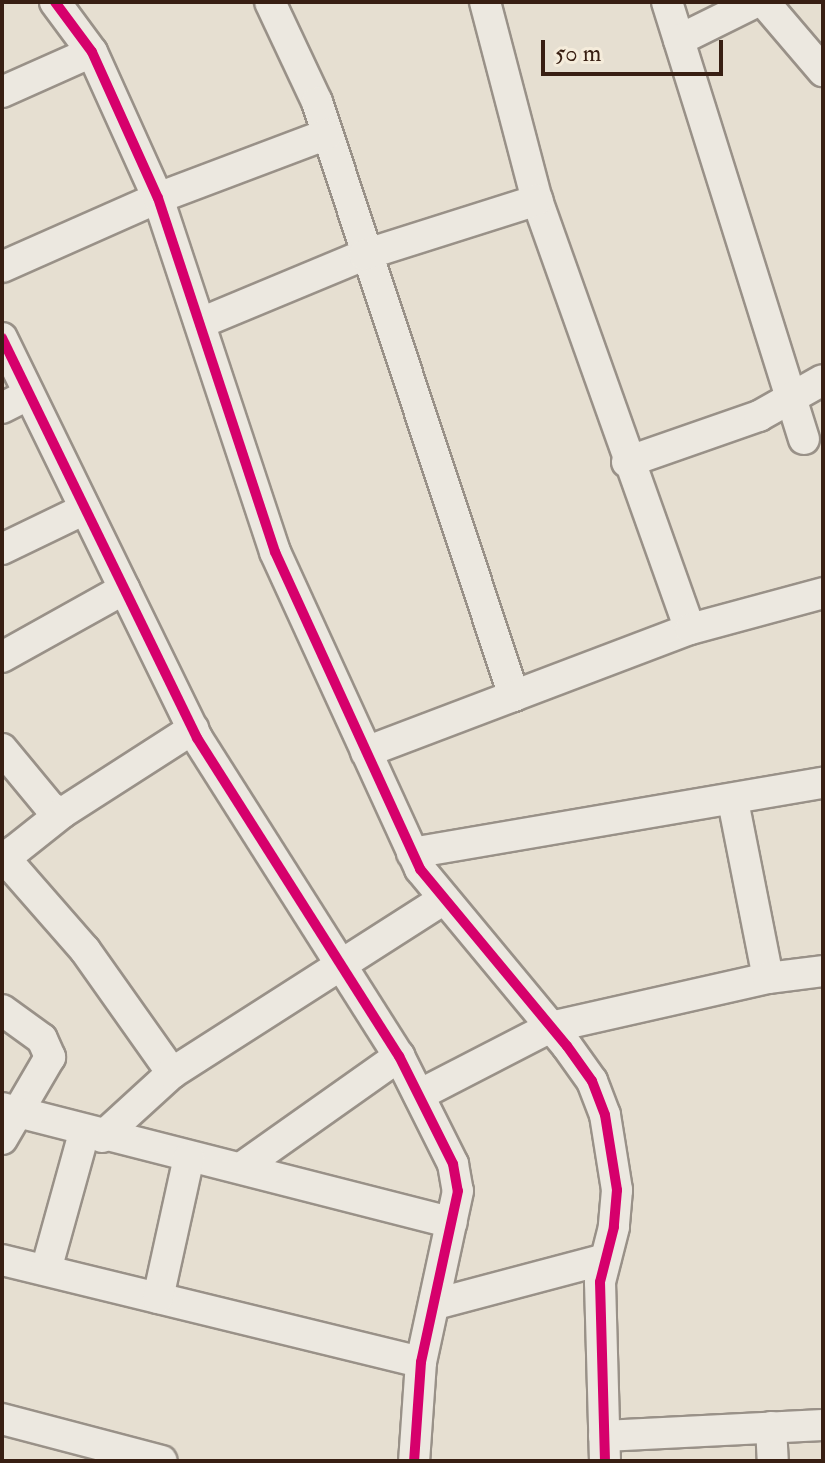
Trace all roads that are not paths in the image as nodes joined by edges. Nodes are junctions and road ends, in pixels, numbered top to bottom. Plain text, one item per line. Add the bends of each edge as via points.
1 (55, 2) edge
2 (270, 2) edge
3 (485, 2) edge
4 (667, 2) edge
5 (756, 2) edge
6 (764, 2) edge
7 (679, 40) junction
8 (92, 52) junction
9 (823, 71) edge
10 (2, 92) edge
11 (327, 134) junction
12 (158, 198) junction
13 (537, 200) junction
14 (364, 255) junction
15 (2, 267) edge
16 (203, 322) junction
17 (2, 338) edge
18 (823, 380) edge
19 (29, 394) junction
20 (791, 400) junction
21 (2, 408) edge
22 (804, 439) dead end
23 (627, 462) junction
24 (85, 509) junction
25 (2, 549) edge
26 (124, 589) junction
27 (823, 593) edge
28 (690, 629) junction
29 (2, 657) edge
30 (514, 696) junction
31 (193, 729) junction
32 (2, 749) edge
33 (366, 752) junction
34 (823, 783) edge
35 (733, 801) junction
36 (62, 813) junction
37 (412, 853) junction
38 (444, 899) junction
39 (340, 968) junction
40 (823, 971) edge
41 (768, 978) junction
42 (2, 1010) edge
43 (551, 1027) junction
44 (399, 1056) junction
45 (172, 1073) junction
46 (419, 1095) junction
47 (6, 1121) edge
48 (93, 1135) junction
49 (189, 1157) junction
50 (241, 1168) junction
51 (452, 1223) junction
52 (605, 1259) junction
53 (2, 1260) edge
54 (46, 1270) junction
55 (158, 1298) junction
56 (436, 1304) junction
57 (421, 1362) junction
58 (2, 1419) edge
59 (823, 1425) edge
60 (771, 1427) junction
61 (59, 1448) edge
62 (604, 1448) edge
63 (162, 1461) edge
64 (414, 1461) edge
65 (773, 1461) edge

1 - 8 street
2 - 11 street via 298,56
3 - 13 street
4 - 7 street
5 - 7 street
6 - 9 street
7 - 20 street
8 - 10 street
8 - 12 street
11 - 12 street
11 - 14 street
12 - 15 street
12 - 16 street
13 - 14 street
13 - 23 street
14 - 16 street
14 - 30 street
16 - 33 street via 275,552
17 - 19 street
18 - 20 street
19 - 21 street
19 - 24 street
20 - 22 street
20 - 23 street
23 - 28 street
24 - 25 street
24 - 26 street
26 - 29 street
26 - 31 street
27 - 28 street
28 - 30 street
30 - 33 street
31 - 36 street
31 - 39 street
32 - 36 street via 50,807
33 - 37 street
34 - 35 street
35 - 37 street
35 - 41 street
36 - 45 street via 14,851 8,862 85,950
37 - 38 street
38 - 39 street
38 - 43 street
39 - 44 street
39 - 45 street
40 - 41 street
41 - 43 street
42 - 47 street via 42,1039 50,1057
43 - 46 street
43 - 52 street via 592,1081 612,1144 615,1215
44 - 46 street
44 - 50 street
45 - 48 street
46 - 51 street via 453,1164 458,1191
47 - 48 street
48 - 49 street
48 - 54 street
49 - 50 street
49 - 55 street
50 - 51 street
51 - 56 street
52 - 56 street
52 - 62 street via 600,1282
53 - 54 street
54 - 55 street
55 - 57 street
56 - 57 street
57 - 64 street
58 - 61 street
59 - 60 street
60 - 62 street
60 - 65 street
61 - 63 street

